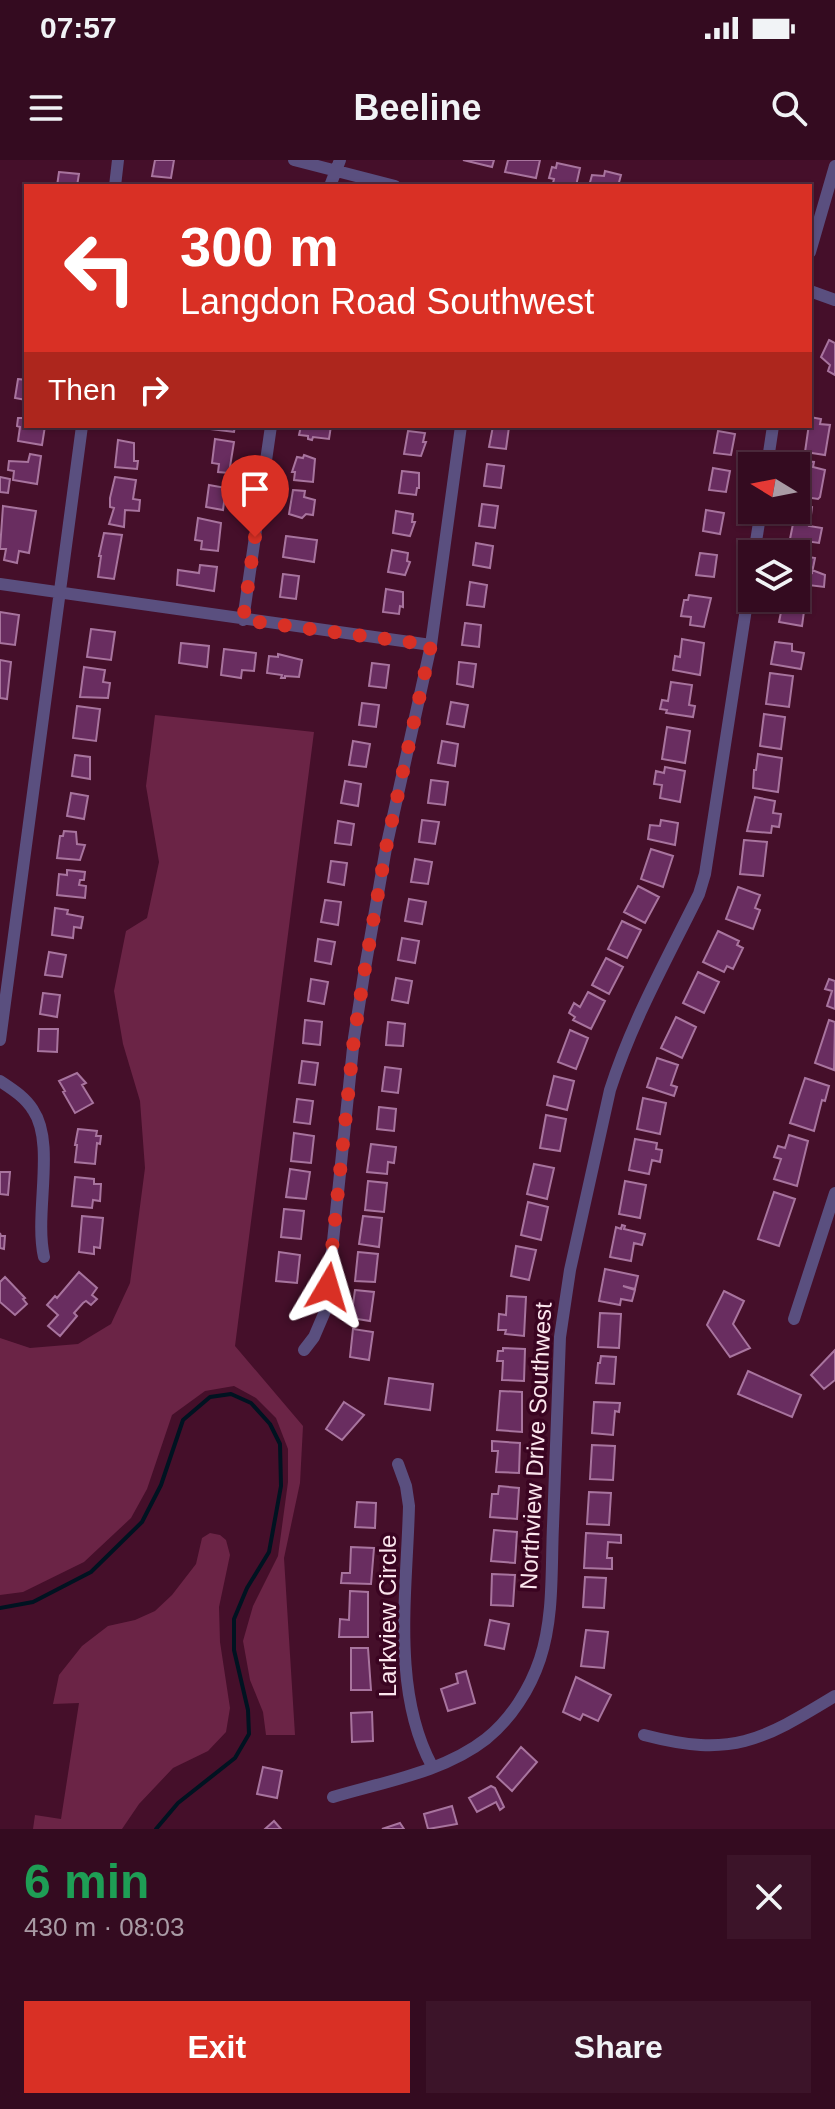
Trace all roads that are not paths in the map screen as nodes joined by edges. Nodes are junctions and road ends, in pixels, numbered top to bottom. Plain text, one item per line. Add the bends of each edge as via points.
1 (118, 160) edge
2 (294, 160) edge
3 (338, 166) edge
4 (835, 166) edge
5 (115, 184) edge
6 (389, 184) edge
7 (812, 245) edge
8 (812, 292) edge
9 (835, 300) edge
10 (82, 428) edge
11 (271, 428) edge
12 (461, 428) edge
13 (773, 428) edge
14 (769, 452) edge
15 (0, 584) edge
16 (59, 594) junction
17 (746, 612) edge
18 (243, 620) junction
19 (431, 645) junction
20 (0, 1040) edge
21 (0, 1081) edge
22 (835, 1193) edge
23 (44, 1257) dead end
24 (794, 1319) dead end
25 (304, 1350) dead end
26 (398, 1464) dead end
27 (835, 1696) edge
28 (644, 1735) dead end
29 (432, 1766) junction
30 (333, 1797) dead end

1 - 5 street
2 - 3 street
3 - 6 street
4 - 7 street
8 - 9 street
10 - 16 street
11 - 18 street
12 - 19 street
13 - 14 street
15 - 16 street
16 - 18 street
16 - 20 street
17 - 29 street, Northview Drive Southwest via 705,874 634,1025 610,1090 564,1300 551,1580 540,1657 502,1723 468,1751
18 - 19 street
19 - 25 street via 364,974 326,1309
21 - 23 street via 24,1099 40,1123 44,1158 39,1238
22 - 24 street
26 - 29 street, Larkview Circle via 409,1506 408,1696
27 - 28 street via 780,1730 742,1743 696,1746
29 - 30 street, Northview Drive Southwest

